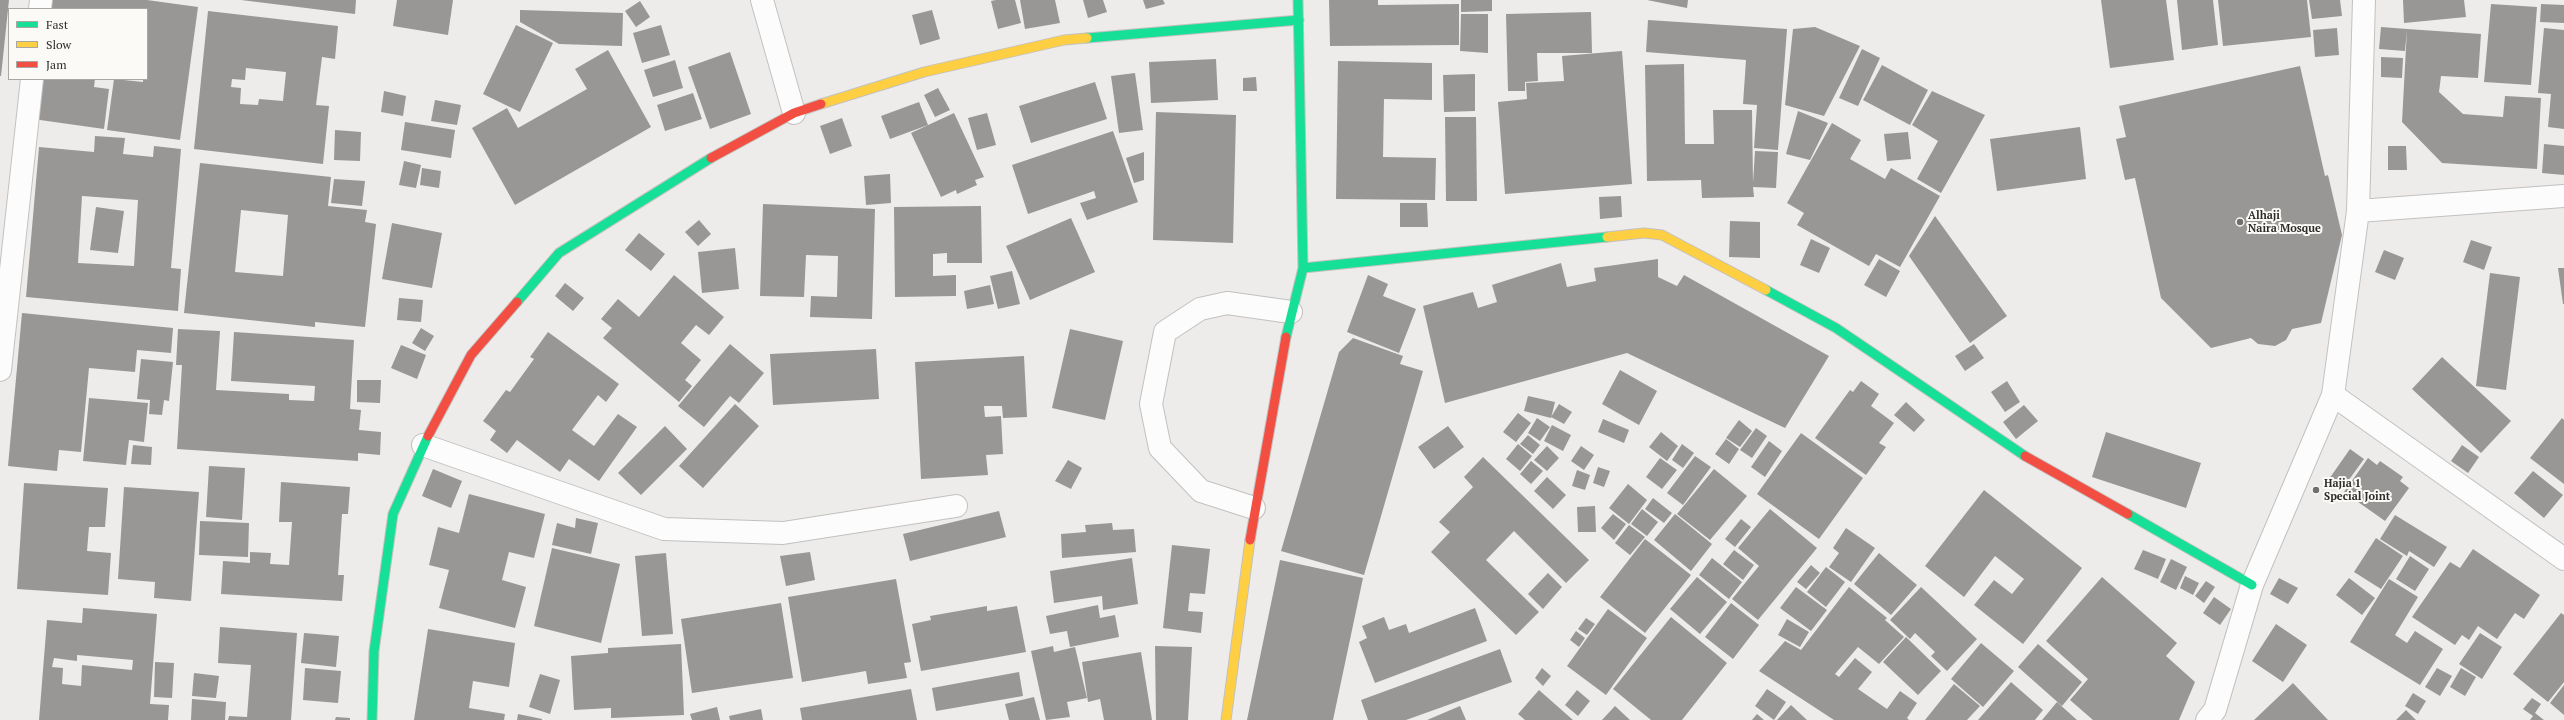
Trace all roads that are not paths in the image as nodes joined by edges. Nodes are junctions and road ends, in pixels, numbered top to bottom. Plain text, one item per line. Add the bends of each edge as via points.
1 (762, 0) edge
2 (1298, 0) edge
3 (2364, 0) edge
4 (1299, 20) junction
5 (32, 80) edge
6 (794, 113) junction
7 (2564, 196) edge
8 (2358, 211) junction
9 (1303, 268) junction
10 (1291, 312) junction
11 (0, 370) edge
12 (2332, 395) junction
13 (423, 445) junction
14 (956, 506) dead end
15 (1254, 508) junction
16 (2564, 560) edge
17 (2252, 585) junction
18 (372, 720) edge
19 (1226, 720) edge
20 (2207, 720) edge

1 - 6 street
2 - 4 street
3 - 8 street
4 - 6 street via 1064,40 924,72
4 - 9 street
5 - 11 street
6 - 13 street via 715,155 559,253 471,355
7 - 8 street
8 - 12 street
9 - 10 street
9 - 17 street via 1644,233 1662,235 1836,328 2018,452
10 - 15 street
10 - 15 street via 1227,303 1200,309 1170,328 1165,332 1150,404 1160,448 1201,491
12 - 16 street
12 - 17 street
13 - 14 street via 664,529 783,533
13 - 18 street via 393,514 374,651
15 - 19 street
17 - 20 street via 2215,710

